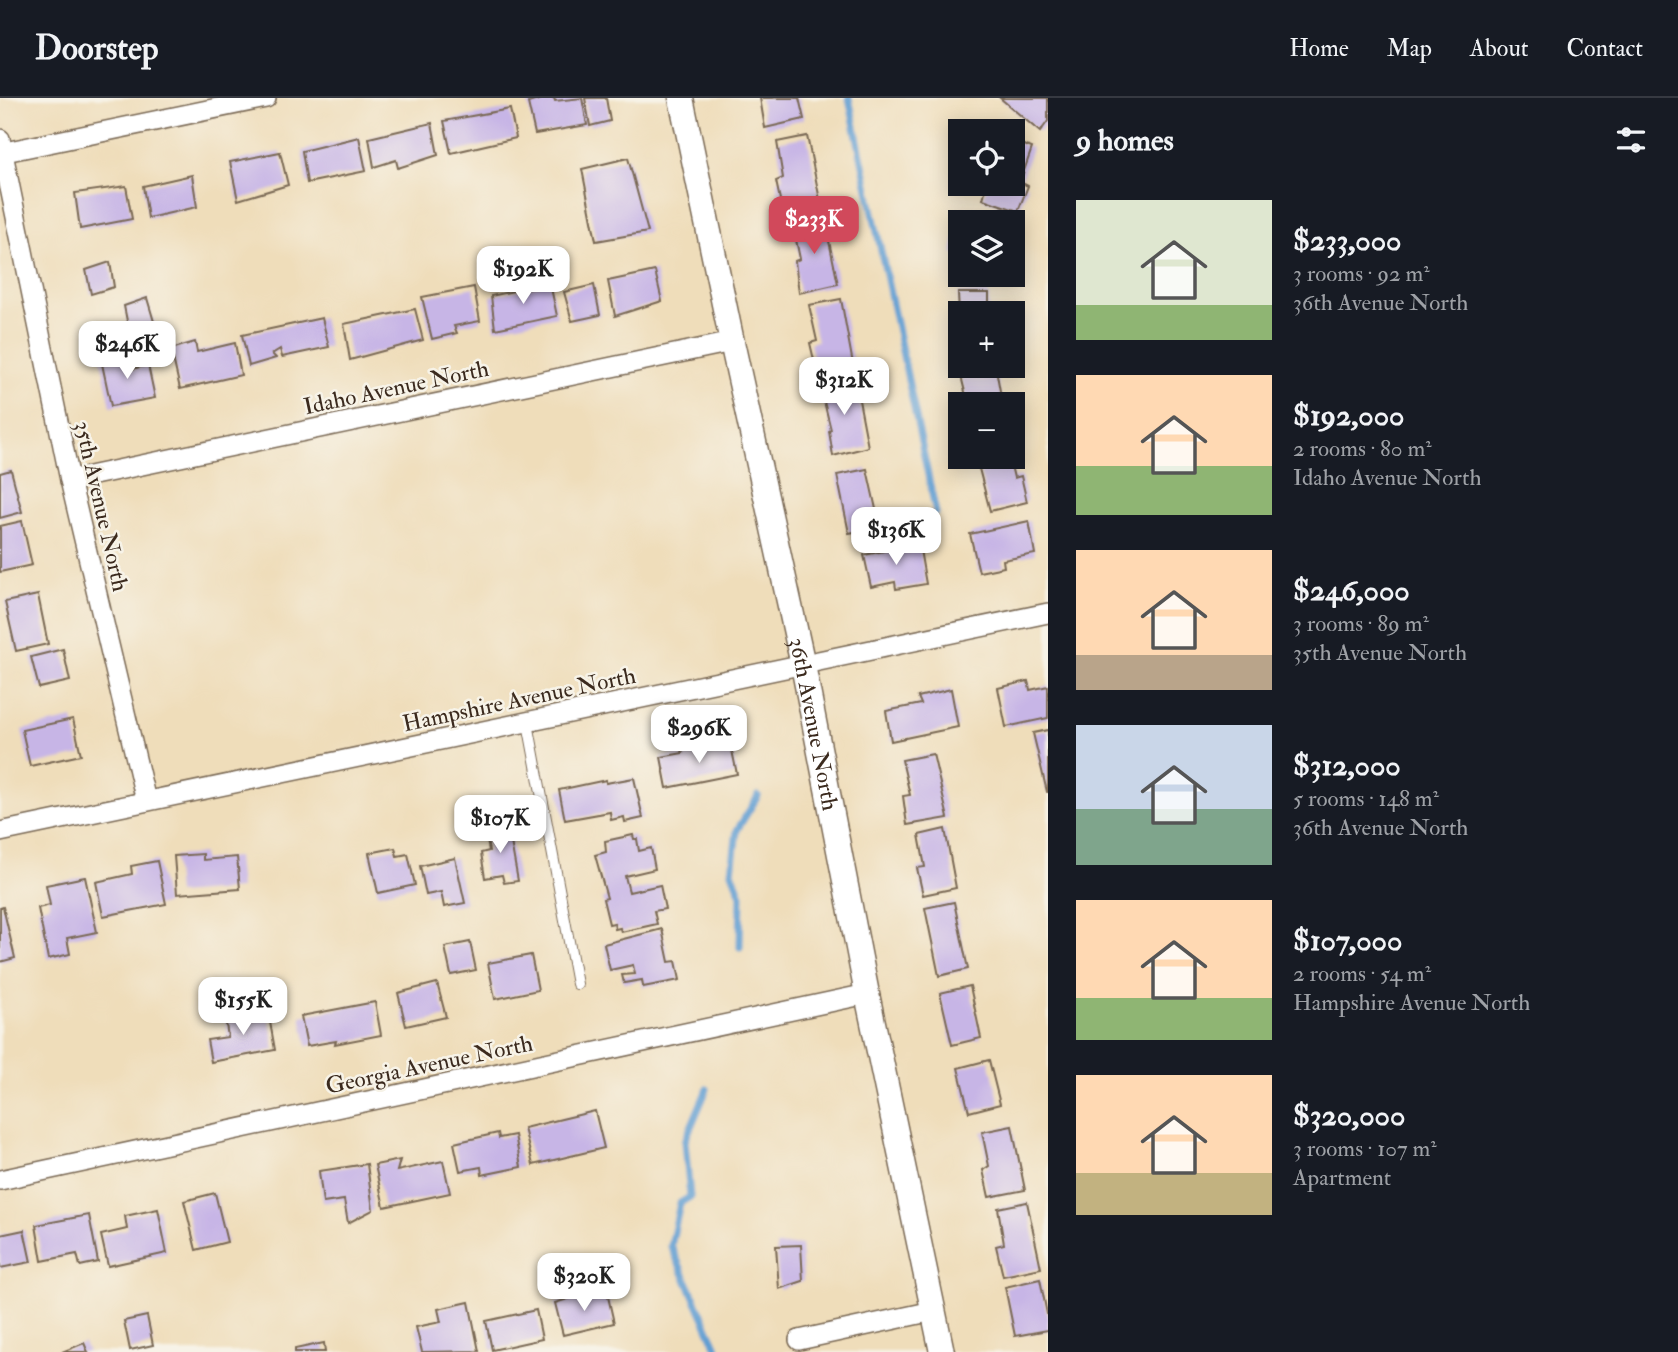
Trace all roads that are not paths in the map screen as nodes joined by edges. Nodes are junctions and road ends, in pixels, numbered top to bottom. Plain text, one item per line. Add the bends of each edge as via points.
1 (266, 98) edge
2 (681, 98) edge
3 (1, 148) edge
4 (732, 342) junction
5 (70, 480) junction
6 (1048, 613) edge
7 (803, 665) junction
8 (527, 723) junction
9 (146, 801) junction
10 (0, 832) edge
11 (577, 984) dead end
12 (867, 994) junction
13 (0, 1180) edge
14 (933, 1311) junction
15 (799, 1340) dead end
16 (942, 1352) edge

1 - 3 street
2 - 4 street, 36th Avenue North
3 - 5 street, 35th Avenue North
4 - 5 street, Idaho Avenue North
4 - 7 street, 36th Avenue North
5 - 9 street, 35th Avenue North
6 - 7 street, Hampshire Avenue North
7 - 8 street, Hampshire Avenue North
7 - 12 street, 36th Avenue North
8 - 9 street, Hampshire Avenue North
8 - 11 lane
9 - 10 street, Hampshire Avenue North
12 - 13 street, Georgia Avenue North
12 - 14 street, 36th Avenue North
14 - 15 street
14 - 16 street, 36th Avenue North

